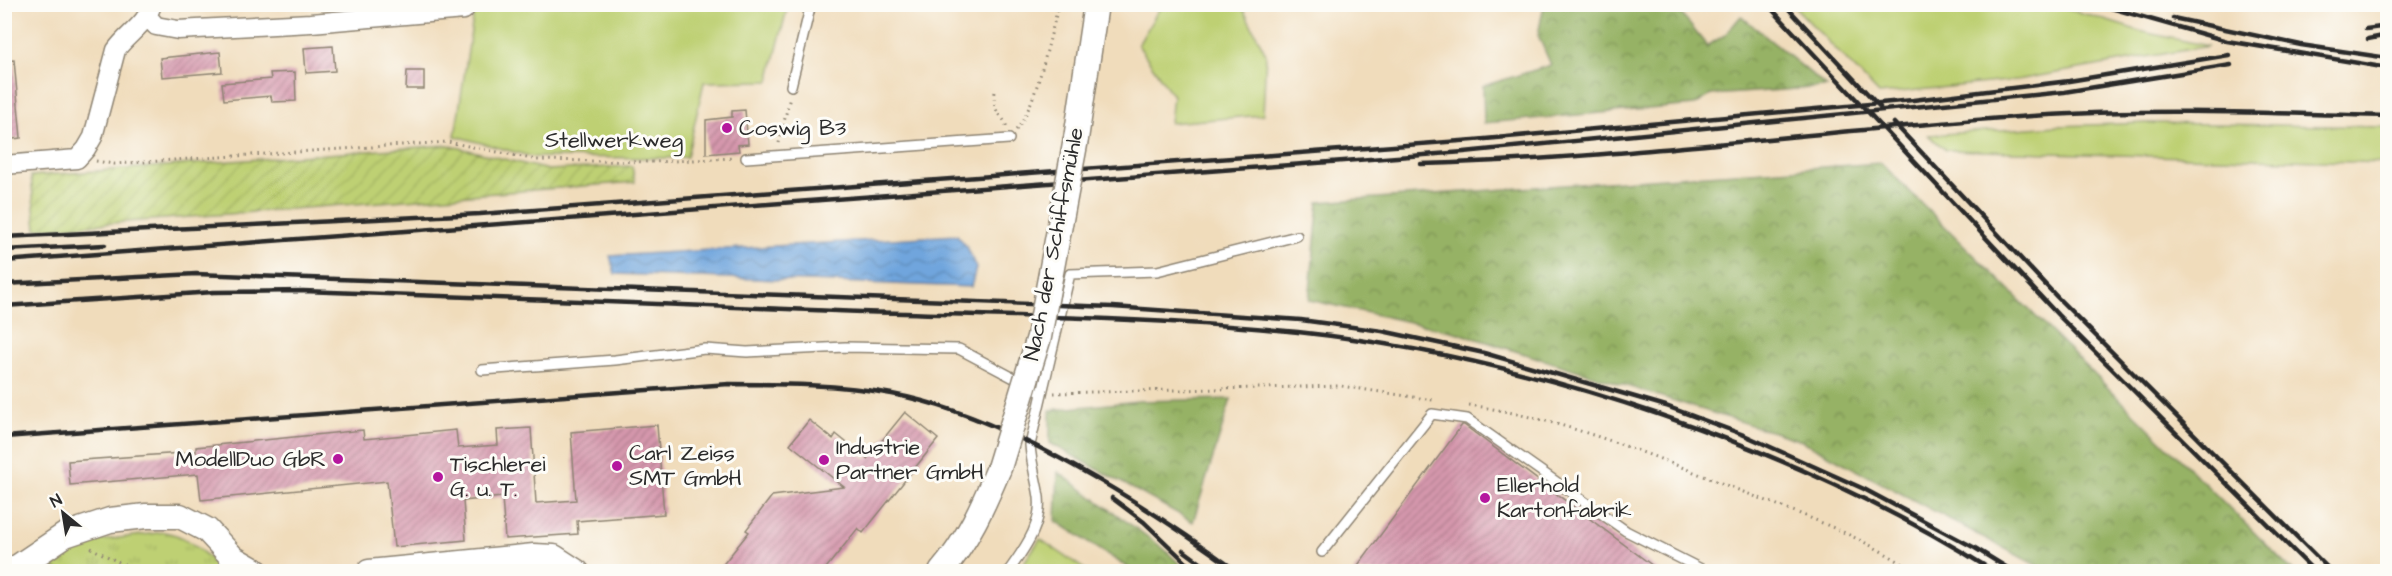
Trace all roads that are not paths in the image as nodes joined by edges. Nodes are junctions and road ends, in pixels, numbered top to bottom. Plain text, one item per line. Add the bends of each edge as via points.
1 (811, 4) edge
2 (1096, 4) edge
3 (464, 10) dead end
4 (150, 11) edge
5 (791, 86) road end
6 (1009, 139) road end
7 (746, 158) road end
8 (4, 165) edge
9 (1297, 236) dead end
10 (482, 370) dead end
11 (1042, 393) junction
12 (1322, 552) dead end
13 (481, 567) edge
14 (10, 572) edge
15 (257, 572) edge
16 (369, 572) edge
17 (577, 572) edge
18 (941, 572) edge
19 (1008, 572) edge
20 (1707, 572) edge

1 - 5 lane
2 - 18 street, Nach der Schiffsmühle, bridge via 1076,139 1038,338 999,468 980,515 960,550
3 - 4 street via 178,30 156,26
4 - 8 street via 116,50 86,149 76,159
6 - 7 lane
9 - 11 lane, Nach der Schiffsmühle via 1157,271 1070,274
10 - 11 lane via 705,349 959,349
11 - 19 lane, Nach der Schiffsmühle via 1030,445 1039,492 1036,523 1031,540
12 - 20 lane via 1432,414 1467,419 1626,531
13 - 16 street
13 - 17 street via 534,556 554,557
14 - 15 street via 65,536 110,519 180,516 207,530 233,558

